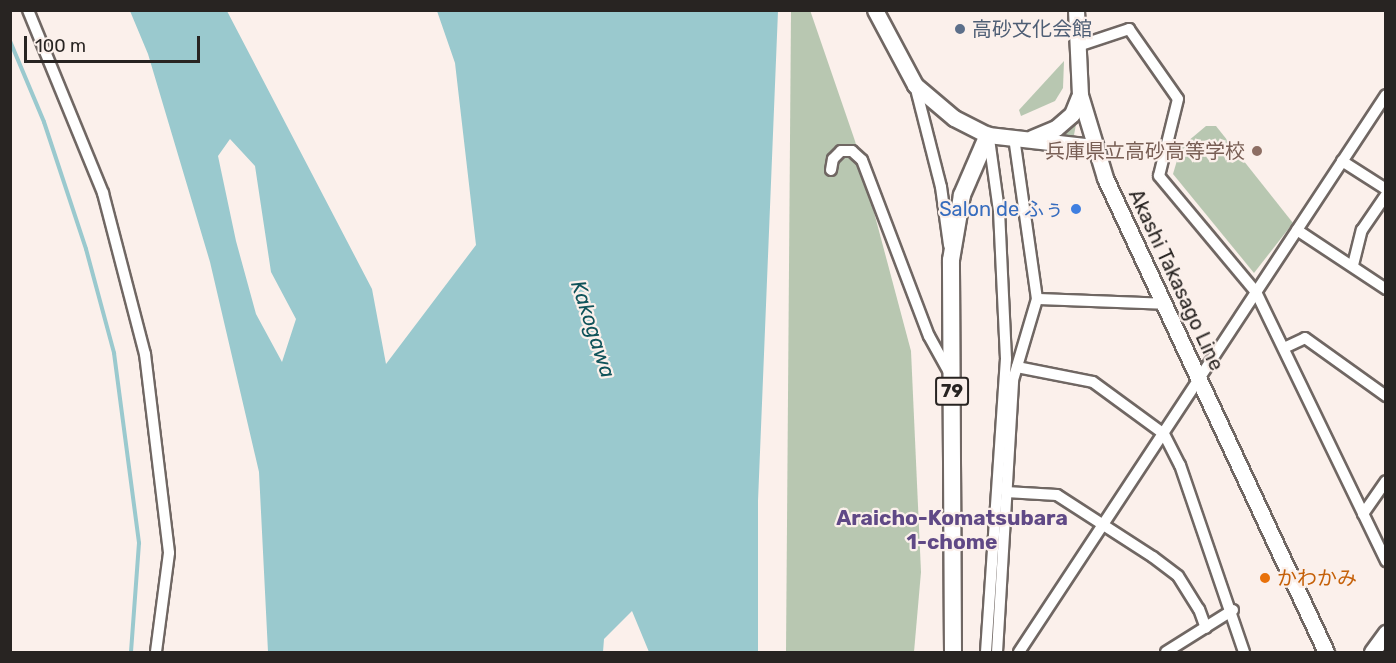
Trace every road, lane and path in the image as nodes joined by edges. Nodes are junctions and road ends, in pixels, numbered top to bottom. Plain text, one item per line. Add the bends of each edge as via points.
1 (28, 10) edge
2 (874, 10) edge
3 (1076, 10) edge
4 (1078, 46) junction
5 (915, 85) junction
6 (1080, 95) junction
7 (1386, 95) edge
8 (988, 135) junction
9 (1022, 139) junction
10 (1093, 147) junction
11 (1342, 161) junction
12 (831, 170) dead end
13 (1386, 189) edge
14 (1386, 195) edge
15 (1297, 230) junction
16 (951, 260) junction
17 (1353, 265) junction
18 (1386, 289) edge
19 (1256, 292) junction
20 (1036, 299) junction
21 (1165, 304) junction
22 (1284, 348) junction
23 (1017, 367) junction
24 (952, 377) junction
25 (1200, 379) junction
26 (1386, 396) edge
27 (1164, 434) junction
28 (1386, 481) edge
29 (1006, 492) junction
30 (1362, 514) junction
31 (1103, 525) junction
32 (1386, 561) edge
33 (1233, 610) junction
34 (1206, 628) junction
35 (1386, 633) edge
36 (156, 652) edge
37 (953, 652) edge
38 (986, 652) edge
39 (997, 652) edge
40 (1021, 652) edge
41 (1166, 652) edge
42 (1244, 652) edge
43 (1326, 652) edge
44 (1372, 652) edge

1 - 36 street via 103,193 145,354 169,553
2 - 5 main road
3 - 4 main road, Akashi Takasago Line
4 - 6 main road, Akashi Takasago Line
4 - 19 street via 1129,29 1178,99 1159,176
5 - 8 main road via 954,118
5 - 16 street via 941,187
6 - 9 main road via 1072,114 1056,128
6 - 10 main road, Akashi Takasago Line
7 - 11 street
8 - 9 main road
8 - 16 main road, 79 via 962,195
8 - 38 street via 999,211 1006,359
9 - 10 main road
9 - 20 street
10 - 21 main road, Akashi Takasago Line
11 - 13 street
11 - 15 street
12 - 24 street via 833,159 841,151 852,151 862,160 929,336
14 - 17 street via 1362,230
15 - 17 street
15 - 19 street
16 - 24 main road, 79
17 - 18 street
19 - 22 street
19 - 25 street
20 - 21 street
20 - 23 street
21 - 25 main road, Akashi Takasago Line
22 - 26 street via 1305,338
22 - 30 street
23 - 27 street via 1093,382
23 - 29 street
24 - 37 main road, 79
25 - 27 street
25 - 43 main road, Akashi Takasago Line
27 - 31 street
27 - 33 street via 1180,465
28 - 30 street
29 - 31 street via 1057,495
29 - 39 street
30 - 32 street
31 - 34 street via 1171,569 1199,609
31 - 40 street
33 - 34 street
33 - 42 street
34 - 41 street
35 - 44 main road

